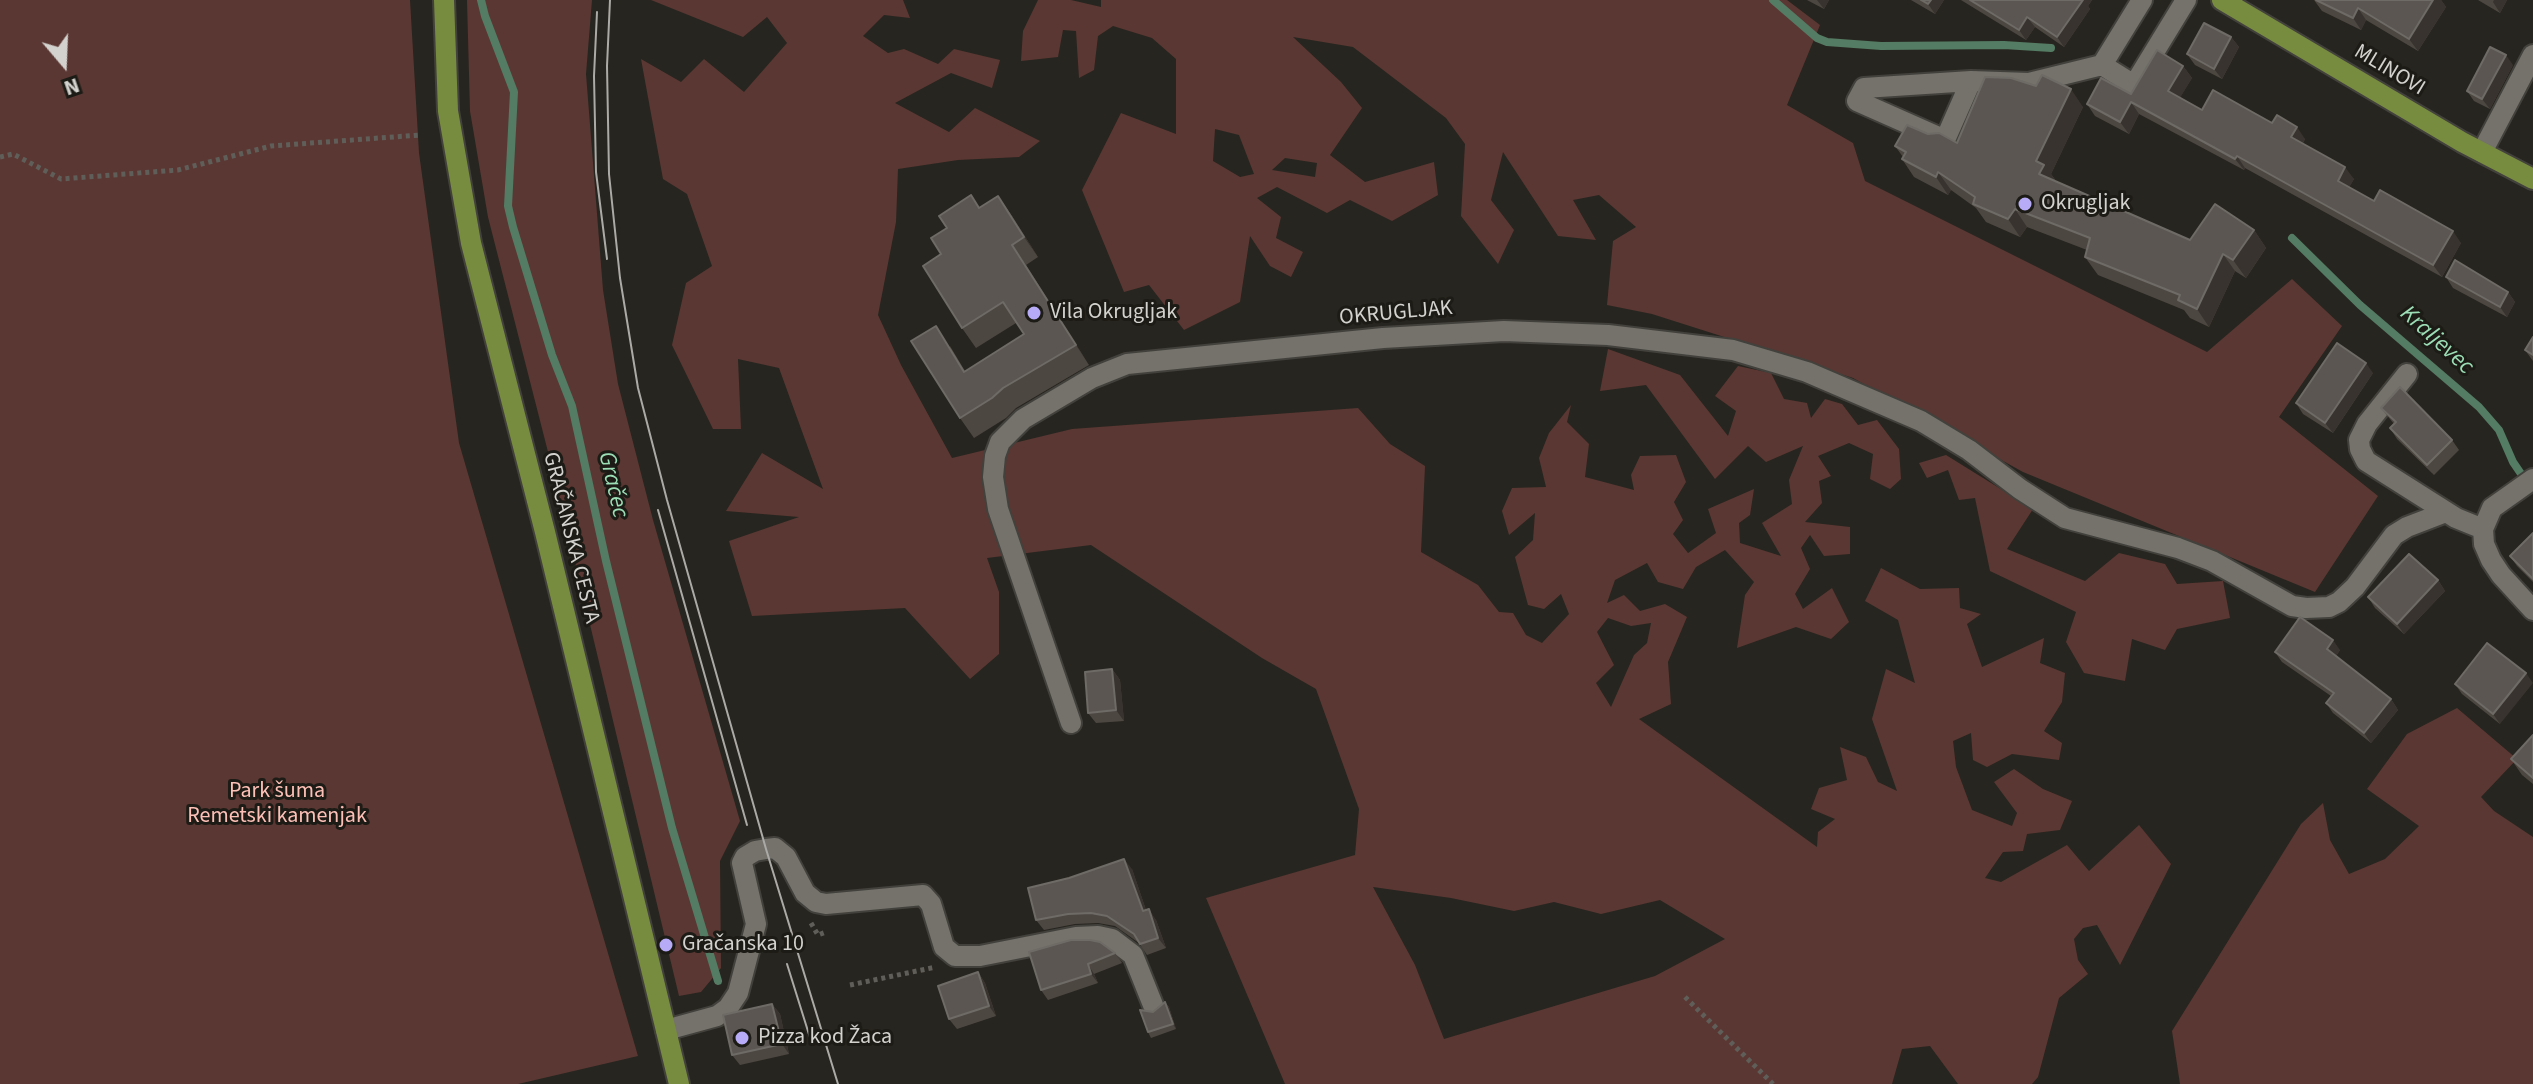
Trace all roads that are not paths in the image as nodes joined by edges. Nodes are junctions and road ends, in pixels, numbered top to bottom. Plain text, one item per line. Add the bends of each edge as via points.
1 (444, 0) edge
2 (2142, 0) edge
3 (2186, 0) edge
4 (2222, 0) edge
5 (2533, 55) edge
6 (2102, 65) junction
7 (1971, 81) junction
8 (2482, 152) junction
9 (2533, 179) edge
10 (2407, 374) dead end
11 (2533, 479) edge
12 (2446, 512) junction
13 (2483, 529) junction
14 (2533, 610) edge
15 (1071, 723) dead end
16 (1153, 1005) dead end
17 (666, 1030) junction
18 (679, 1084) edge

1 - 17 main road, GRAČANSKA CESTA via 448,111 471,243
2 - 6 street
3 - 6 street via 2134,85
4 - 8 main road, MLINOVI
5 - 8 street
6 - 7 street via 2029,83
7 - 7 street via 1864,88 1857,101 1945,140
8 - 9 main road, MLINOVI
10 - 12 street via 2367,424 2360,449 2366,461
11 - 13 street via 2492,508
12 - 13 street
12 - 15 street, OKRUGLJAK via 2394,535 2339,602 2306,608 2292,606 2178,548 2065,518 1921,421 1807,372 1733,350 1608,335 1504,331 1127,364 1023,419 1000,442 995,456 998,509
13 - 14 street via 2491,560
16 - 17 street via 1133,955 1112,939 1076,937 955,956 944,947 931,904 923,895 816,902 775,848 755,851 742,863 756,924 738,993 717,1016
17 - 18 main road, GRAČANSKA CESTA

